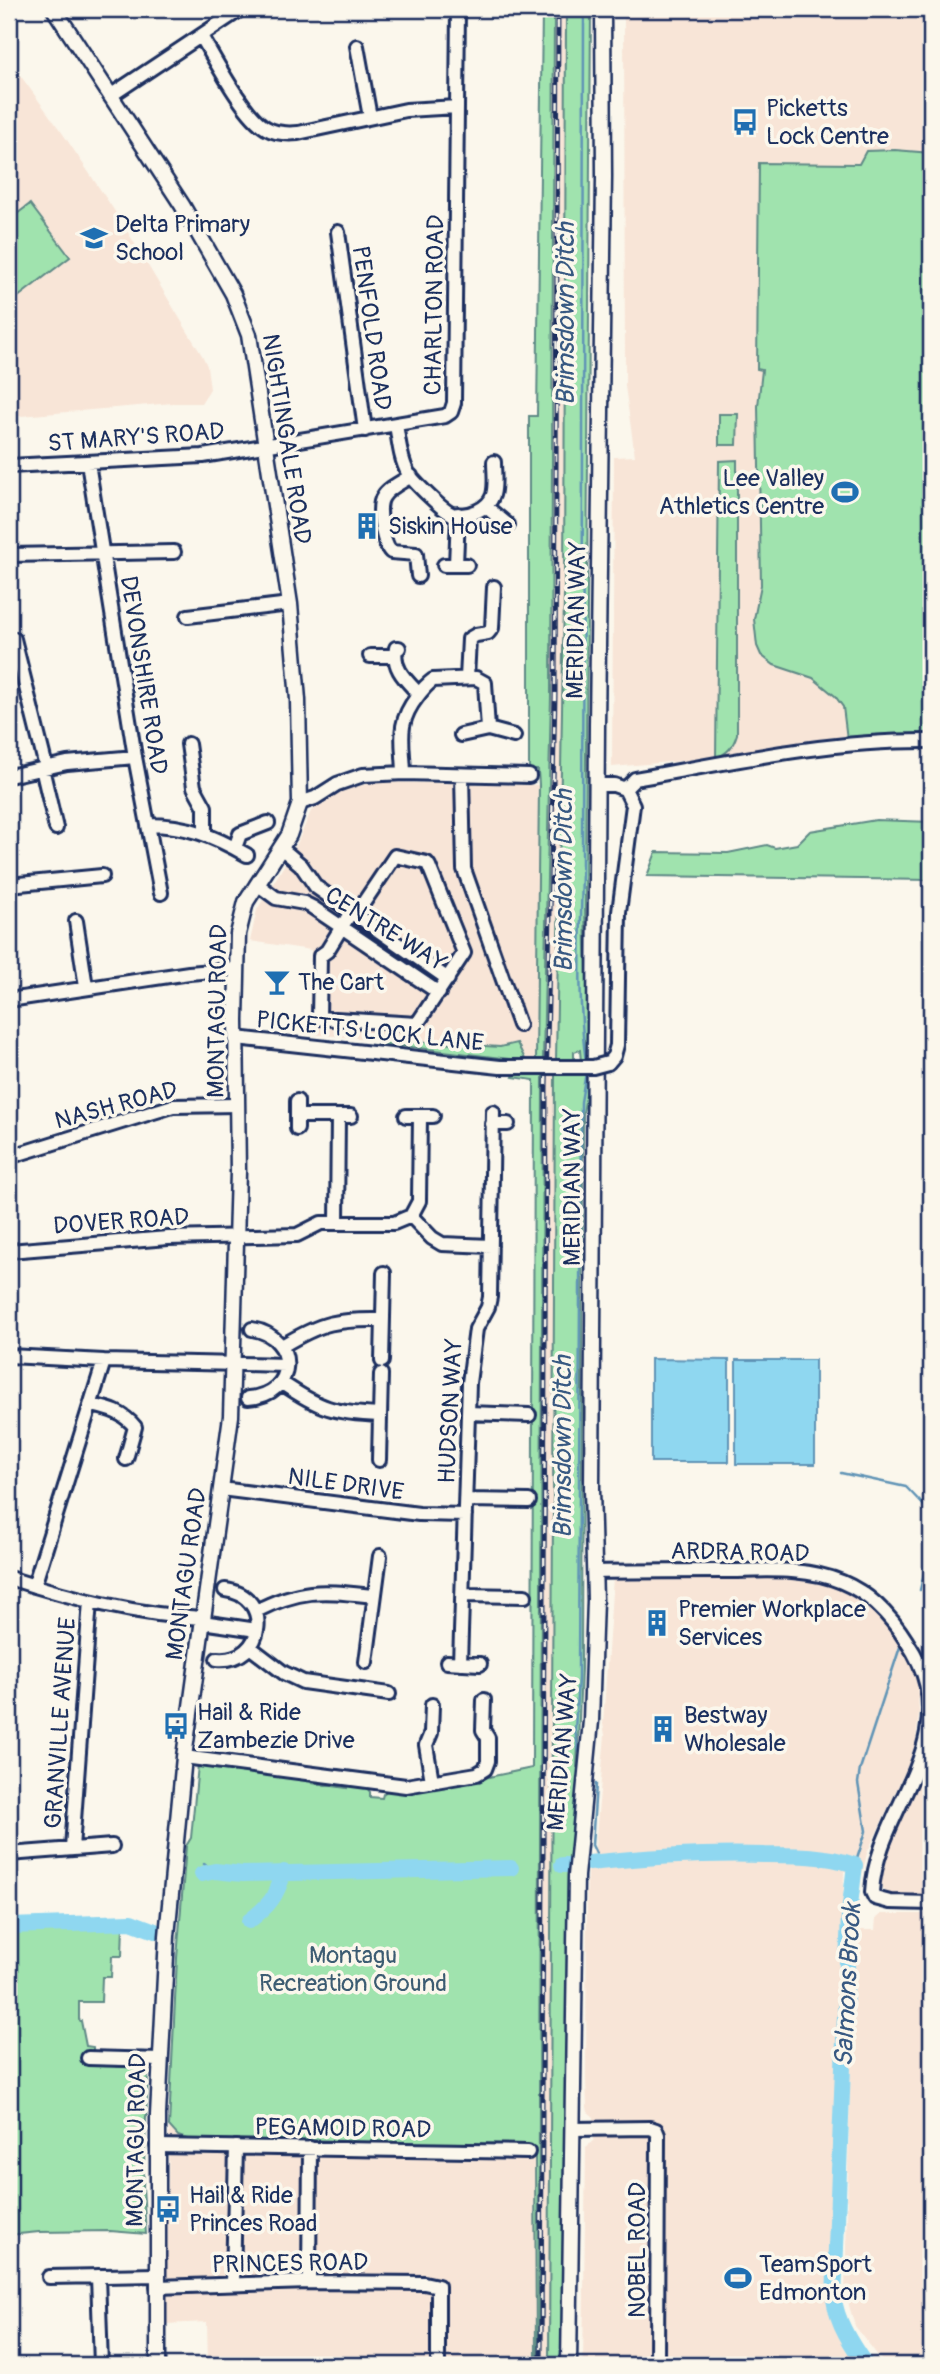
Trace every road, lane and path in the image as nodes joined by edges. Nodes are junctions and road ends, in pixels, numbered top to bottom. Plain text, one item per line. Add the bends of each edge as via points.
1 (54, 9) edge
2 (241, 9) edge
3 (458, 9) edge
4 (603, 9) edge
5 (201, 36) junction
6 (356, 46) dead end
7 (110, 96) junction
8 (457, 107) junction
9 (370, 117) junction
10 (338, 232) dead end
11 (396, 425) junction
12 (365, 430) junction
13 (265, 447) junction
14 (494, 462) dead end
15 (88, 463) junction
16 (9, 466) edge
17 (411, 476) junction
18 (485, 506) junction
19 (458, 514) junction
20 (508, 525) dead end
21 (174, 552) dead end
22 (103, 554) junction
23 (9, 555) edge
24 (456, 565) dead end
25 (418, 576) dead end
26 (494, 587) dead end
27 (290, 604) junction
28 (188, 616) dead end
29 (14, 639) dead end
30 (370, 656) dead end
31 (467, 678) junction
32 (419, 694) junction
33 (488, 729) junction
34 (461, 735) dead end
35 (514, 736) dead end
36 (931, 741) edge
37 (188, 744) dead end
38 (135, 757) junction
39 (44, 768) junction
40 (404, 773) junction
41 (462, 775) junction
42 (9, 776) edge
43 (529, 776) dead end
44 (597, 785) junction
45 (625, 789) junction
46 (300, 803) junction
47 (268, 822) dead end
48 (148, 825) junction
49 (56, 828) dead end
50 (205, 834) junction
51 (281, 848) junction
52 (102, 876) dead end
53 (257, 884) junction
54 (9, 885) edge
55 (161, 893) dead end
56 (354, 913) junction
57 (76, 921) dead end
58 (341, 928) junction
59 (236, 969) junction
60 (448, 979) junction
61 (86, 987) junction
62 (439, 993) junction
63 (9, 1000) edge
64 (519, 1025) dead end
65 (236, 1038) junction
66 (297, 1101) dead end
67 (237, 1105) junction
68 (338, 1116) junction
69 (351, 1116) dead end
70 (406, 1116) dead end
71 (508, 1124) dead end
72 (9, 1157) edge
73 (411, 1216) junction
74 (337, 1223) junction
75 (236, 1235) junction
76 (491, 1246) junction
77 (9, 1251) edge
78 (384, 1273) dead end
79 (383, 1320) junction
80 (251, 1329) dead end
81 (282, 1346) junction
82 (9, 1356) edge
83 (382, 1360) dead end
84 (104, 1361) junction
85 (233, 1363) junction
86 (286, 1365) junction
87 (382, 1374) dead end
88 (282, 1383) junction
89 (248, 1398) dead end
90 (92, 1405) junction
91 (468, 1413) junction
92 (380, 1415) junction
93 (529, 1415) dead end
94 (126, 1459) dead end
95 (379, 1460) dead end
96 (221, 1489) junction
97 (466, 1500) junction
98 (528, 1501) dead end
99 (465, 1515) junction
100 (380, 1556) dead end
101 (595, 1572) junction
102 (9, 1578) edge
103 (34, 1586) junction
104 (225, 1590) dead end
105 (463, 1595) junction
106 (525, 1596) dead end
107 (374, 1597) junction
108 (90, 1601) junction
109 (256, 1611) junction
110 (202, 1620) junction
111 (257, 1629) junction
112 (251, 1648) junction
113 (217, 1659) dead end
114 (366, 1662) dead end
115 (480, 1664) dead end
116 (389, 1694) dead end
117 (484, 1700) dead end
118 (432, 1705) dead end
119 (184, 1757) junction
120 (432, 1781) junction
121 (112, 1846) dead end
122 (72, 1848) junction
123 (9, 1854) edge
124 (931, 1903) edge
125 (88, 2058) dead end
126 (160, 2060) junction
127 (573, 2129) junction
128 (157, 2146) junction
129 (236, 2147) junction
130 (310, 2148) junction
131 (528, 2152) dead end
132 (98, 2276) junction
133 (49, 2277) dead end
134 (157, 2281) junction
135 (309, 2282) junction
136 (233, 2283) junction
137 (101, 2365) edge
138 (158, 2365) edge
139 (438, 2365) edge
140 (569, 2365) edge
141 (657, 2365) edge

1 - 7 main road, NIGHTINGALE ROAD
2 - 5 street
3 - 8 street, CHARLTON ROAD
4 - 44 main road, MERIDIAN WAY
5 - 7 street
5 - 9 street via 245,107 264,127 298,133
6 - 9 street
7 - 13 main road, NIGHTINGALE ROAD via 182,205 241,309 250,335
8 - 9 street
8 - 11 street, CHARLTON ROAD via 454,403 445,416
10 - 12 street, PENFOLD ROAD
11 - 12 street, CHARLTON ROAD
11 - 17 street
12 - 13 street, CHARLTON ROAD
13 - 15 street, ST MARY'S ROAD
13 - 27 main road, NIGHTINGALE ROAD
14 - 18 street via 493,493
15 - 16 street, ST MARY'S ROAD
15 - 22 street, DEVONSHIRE ROAD
17 - 19 street via 449,512
17 - 25 street via 386,493 380,508 385,544 391,552 416,554
18 - 19 street
18 - 20 street
19 - 24 street
21 - 22 street
22 - 23 street
22 - 38 street, DEVONSHIRE ROAD
26 - 31 street via 487,602 491,631 471,636 467,644
27 - 28 street
27 - 46 main road, NIGHTINGALE ROAD
29 - 39 street
30 - 32 street via 397,652 398,670
31 - 32 street via 433,680
31 - 33 street via 485,683
32 - 40 street via 402,724
33 - 34 street
33 - 35 street
36 - 45 street via 785,751 635,779
37 - 50 street via 194,787 205,807
38 - 39 street
38 - 48 street, DEVONSHIRE ROAD
39 - 42 street
39 - 49 street
40 - 41 street
40 - 46 street via 354,777
41 - 43 street
41 - 64 street via 464,869
44 - 45 street
44 - 101 main road, MERIDIAN WAY
45 - 65 street, PICKETTS LOCK LANE, bridge via 633,806 619,912 617,1045 608,1062 593,1067 500,1067
46 - 51 main road, MONTAGU ROAD
47 - 50 street via 240,834 241,851
48 - 50 street via 174,825
48 - 55 street, DEVONSHIRE ROAD
51 - 53 main road, MONTAGU ROAD
51 - 56 street, CENTRE WAY via 301,865 316,887
52 - 54 street
53 - 58 street, CENTRE WAY via 276,898 312,907
53 - 59 main road, MONTAGU ROAD via 240,922
56 - 58 street
56 - 60 street, CENTRE WAY
56 - 60 street via 395,856 427,863 464,953
57 - 61 street
58 - 62 street, CENTRE WAY
58 - 62 street via 319,961 319,1018 417,1024
59 - 61 street
59 - 65 main road, MONTAGU ROAD
60 - 62 street, CENTRE WAY
61 - 63 street
65 - 67 main road, MONTAGU ROAD
66 - 68 street via 297,1123
67 - 72 street, NASH ROAD via 173,1106
67 - 75 main road, MONTAGU ROAD
68 - 69 street
68 - 74 street
70 - 73 street via 427,1116 418,1206
71 - 76 street, HUDSON WAY via 492,1118
73 - 74 street, DOVER ROAD via 394,1223
73 - 76 street via 442,1244
74 - 75 street, DOVER ROAD via 321,1223 297,1235
75 - 77 street, DOVER ROAD
75 - 85 main road, MONTAGU ROAD
76 - 91 street, HUDSON WAY via 490,1302 476,1329
78 - 79 street
79 - 81 street via 328,1323
79 - 83 street
80 - 81 street via 267,1332
81 - 86 street
82 - 84 street
84 - 85 street
84 - 90 street
85 - 86 street
85 - 96 main road, MONTAGU ROAD
86 - 88 street
87 - 92 street
88 - 89 street via 264,1396
88 - 92 street via 332,1410
90 - 94 street via 127,1417 135,1427
90 - 103 street
91 - 93 street
91 - 97 street, HUDSON WAY
92 - 95 street
96 - 99 street, NILE DRIVE via 419,1514
96 - 110 main road, MONTAGU ROAD
97 - 98 street
97 - 99 street, HUDSON WAY
99 - 105 street, HUDSON WAY
100 - 107 street
101 - 124 street, ARDRA ROAD via 804,1572 859,1590 879,1606 911,1648 926,1679 929,1709 919,1762 881,1852 872,1892 875,1898 890,1902
101 - 127 main road, MERIDIAN WAY via 591,1721 576,1876
102 - 103 street
103 - 108 street
104 - 109 street via 240,1594
105 - 106 street
105 - 115 street, HUDSON WAY via 454,1663
107 - 109 street via 312,1591 290,1595
107 - 114 street
108 - 110 street
108 - 122 street, GRANVILLE AVENUE
109 - 111 street
110 - 111 street
110 - 119 main road, MONTAGU ROAD
111 - 112 street
112 - 113 street via 236,1658
112 - 116 street via 303,1682
117 - 120 street via 485,1769
118 - 120 street via 432,1733 426,1745
119 - 120 street via 377,1789
119 - 126 main road, MONTAGU ROAD
121 - 122 street
122 - 123 street
125 - 126 street
126 - 128 main road, MONTAGU ROAD
127 - 140 main road, MERIDIAN WAY
127 - 141 street, NOBEL ROAD via 650,2128 658,2135
128 - 129 street, PEGAMOID ROAD
128 - 134 main road, MONTAGU ROAD
129 - 130 street, PEGAMOID ROAD
129 - 136 street
130 - 131 street, PEGAMOID ROAD
130 - 135 street
132 - 133 street, PRINCES ROAD
132 - 134 street, PRINCES ROAD
132 - 137 street
134 - 136 street, PRINCES ROAD
134 - 138 main road, MONTAGU ROAD
135 - 136 street, PRINCES ROAD
135 - 139 street, PRINCES ROAD via 438,2287

